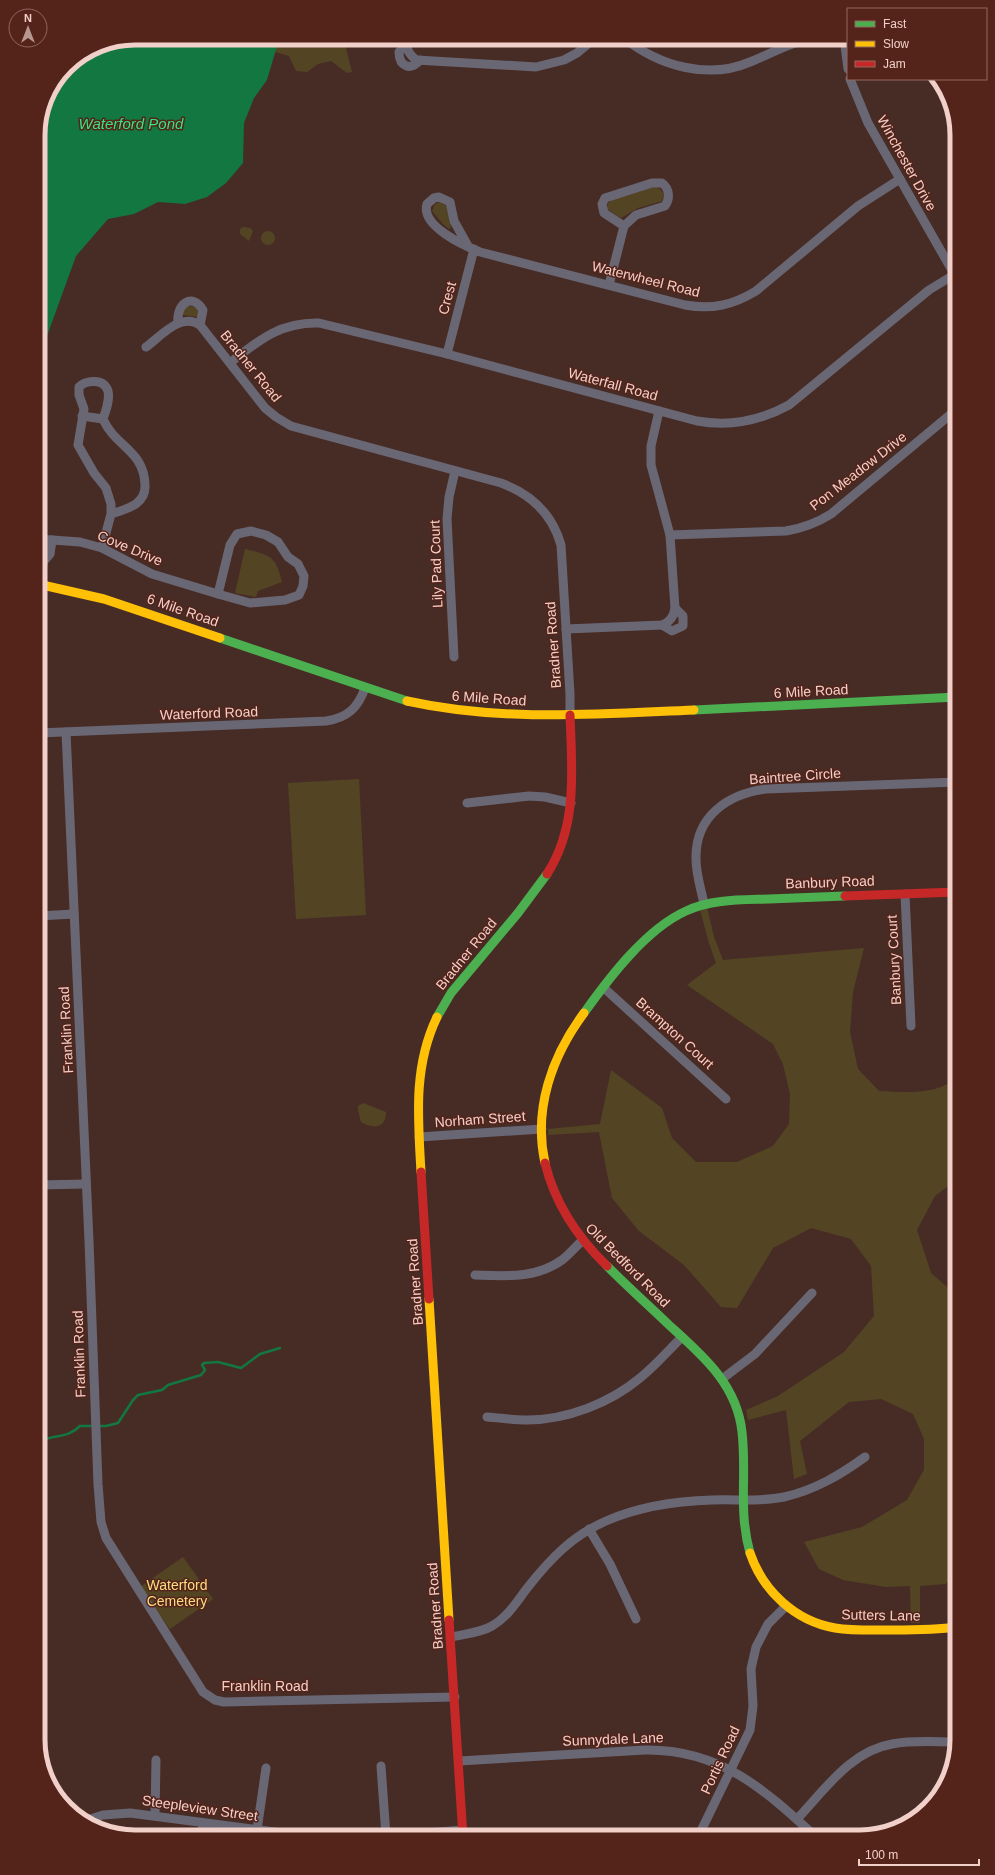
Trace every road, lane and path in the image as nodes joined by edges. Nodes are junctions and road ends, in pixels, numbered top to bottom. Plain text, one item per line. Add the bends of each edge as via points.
1 (406, 45) edge
2 (587, 45) edge
3 (635, 45) edge
4 (788, 45) edge
5 (845, 45) edge
6 (847, 61) edge
7 (850, 80) edge
8 (900, 179) junction
9 (624, 226) junction
10 (471, 248) junction
11 (950, 266) edge
12 (950, 279) edge
13 (609, 285) junction
14 (178, 323) junction
15 (200, 325) junction
16 (146, 347) dead end
17 (447, 354) junction
18 (230, 364) junction
19 (660, 411) junction
20 (82, 416) junction
21 (950, 416) edge
22 (103, 419) junction
23 (455, 471) junction
24 (110, 514) junction
25 (670, 536) junction
26 (45, 540) edge
27 (52, 540) junction
28 (102, 548) junction
29 (45, 556) edge
30 (45, 586) edge
31 (218, 594) junction
32 (675, 608) junction
33 (662, 625) junction
34 (566, 629) junction
35 (454, 657) dead end
36 (365, 688) junction
37 (950, 697) edge
38 (570, 715) junction
39 (66, 732) junction
40 (45, 733) edge
41 (950, 782) edge
42 (467, 803) dead end
43 (571, 803) junction
44 (950, 892) edge
45 (905, 894) junction
46 (704, 904) junction
47 (74, 914) junction
48 (45, 916) edge
49 (604, 988) junction
50 (911, 1026) dead end
51 (726, 1099) dead end
52 (542, 1129) junction
53 (419, 1137) junction
54 (86, 1184) junction
55 (45, 1186) edge
56 (582, 1241) junction
57 (475, 1275) dead end
58 (812, 1293) dead end
59 (682, 1337) junction
60 (722, 1379) junction
61 (487, 1417) dead end
62 (865, 1457) dead end
63 (742, 1500) junction
64 (589, 1529) junction
65 (786, 1606) junction
66 (636, 1619) dead end
67 (950, 1627) edge
68 (451, 1637) junction
69 (455, 1697) junction
70 (950, 1742) edge
71 (156, 1760) dead end
72 (458, 1761) junction
73 (381, 1766) dead end
74 (266, 1768) dead end
75 (731, 1770) junction
76 (155, 1816) junction
77 (92, 1819) edge
78 (797, 1819) junction
79 (203, 1823) junction
80 (202, 1830) edge
81 (257, 1830) joint
82 (386, 1830) edge
83 (463, 1830) edge
84 (701, 1830) edge
85 (809, 1830) edge

1 - 2 street via 406,49 416,60 536,67 564,60
3 - 4 street via 681,68 703,70 736,67
5 - 6 street
7 - 8 street, Winchester Drive via 868,123
8 - 11 street, Winchester Drive
8 - 13 street, Waterwheel Road via 858,206 756,291 732,304 713,307 693,306
9 - 9 street via 636,215 665,206 668,198 665,185 652,183 605,198 602,204 604,213
9 - 13 street
10 - 10 street, Waterwheel Road via 454,221 450,202 439,197 430,201 425,209 429,219 451,238
10 - 13 street, Waterwheel Road
10 - 17 street, Crest
12 - 19 street, Waterfall Road via 929,290 802,396 775,413 750,421 720,424 696,421
14 - 15 street, Bradner Road via 192,321
14 - 15 street, Bradner Road via 177,315 181,305 195,302 203,310
14 - 16 street
15 - 18 street, Bradner Road
17 - 18 street, Waterfall Road via 330,325 309,323 289,326 274,332
17 - 19 street, Waterfall Road
18 - 23 street, Bradner Road via 265,408 291,426
19 - 25 street via 651,446 651,465
20 - 22 street
20 - 22 street via 84,409 79,387 84,382 99,382 109,392
20 - 24 street via 78,445 106,488 111,504
21 - 25 street, Pon Meadow Drive via 831,514 816,523 786,531
22 - 24 street via 112,433 140,462 145,474 143,496 134,506
23 - 34 street, Bradner Road via 514,488 535,501 548,515 561,545
23 - 35 street, Lily Pad Court via 449,497 448,519
24 - 28 street
25 - 32 street
26 - 27 street, Cove Drive
27 - 28 street, Cove Drive via 80,542
27 - 29 street via 50,554
28 - 31 street, Cove Drive via 152,574
30 - 36 street, 6 Mile Road via 104,599
31 - 31 street, Cove Drive via 250,603 285,600 299,595 304,576 298,564 288,557 278,542 251,531 237,534 230,546
32 - 33 street via 672,618
32 - 33 street via 683,616 683,626 672,631
33 - 34 street
34 - 38 street, Bradner Road
36 - 38 street, 6 Mile Road via 418,705 459,711 501,715
36 - 39 street, Waterford Road via 358,704 350,712 326,722
37 - 38 street, 6 Mile Road
38 - 43 street, Bradner Road via 573,775
39 - 40 street, Waterford Road
39 - 47 street, Franklin Road
41 - 46 street, Baintree Circle via 766,789 734,797 714,812 700,835 696,859
42 - 43 street via 529,796
43 - 53 street, Bradner Road via 562,843 544,880 451,993 433,1024 423,1050 418,1076
44 - 45 street, Banbury Road
45 - 46 street, Banbury Road via 729,900
45 - 50 street, Banbury Court
46 - 49 street, Old Bedford Road via 681,912 656,929
47 - 48 street
47 - 54 street, Franklin Road
49 - 51 street, Brampton Court
49 - 52 street, Old Bedford Road via 576,1021 558,1053 545,1092
52 - 53 street, Norham Street
52 - 56 street, Old Bedford Road via 544,1160 552,1190 566,1219
53 - 68 street, Bradner Road
54 - 55 street
54 - 69 street, Franklin Road via 101,1522 106,1538 203,1692 224,1702
56 - 57 street via 563,1259 541,1271 513,1276
56 - 59 street, Old Bedford Road
58 - 60 street via 755,1354
59 - 60 street, Old Bedford Road via 707,1360
59 - 61 street via 636,1382 590,1407 538,1420
60 - 63 street, Old Bedford Road via 731,1392 743,1428
62 - 63 street via 841,1475 810,1489 784,1497
63 - 64 street via 699,1501 664,1506 622,1515
63 - 65 street, Old Bedford Road via 745,1534 754,1564 767,1588
64 - 66 street via 610,1564
64 - 68 street via 554,1555 500,1620 482,1630
65 - 67 street, Sutters Lane via 810,1621 838,1629
65 - 75 street, Portis Road via 768,1624 756,1647 751,1669 752,1722
68 - 69 street, Bradner Road
69 - 72 street, Bradner Road
70 - 78 street via 891,1744 872,1750 849,1764
71 - 76 street
72 - 75 street, Sunnydale Lane via 655,1750 683,1754
72 - 83 street, Bradner Road
73 - 82 street
74 - 81 street
75 - 78 street, Sunnydale Lane via 761,1788
75 - 84 street, Portis Road
76 - 77 street, Steepleview Street via 121,1813
76 - 79 street, Steepleview Street
78 - 85 street, Sunnydale Lane
79 - 80 street
79 - 81 street, Steepleview Street

